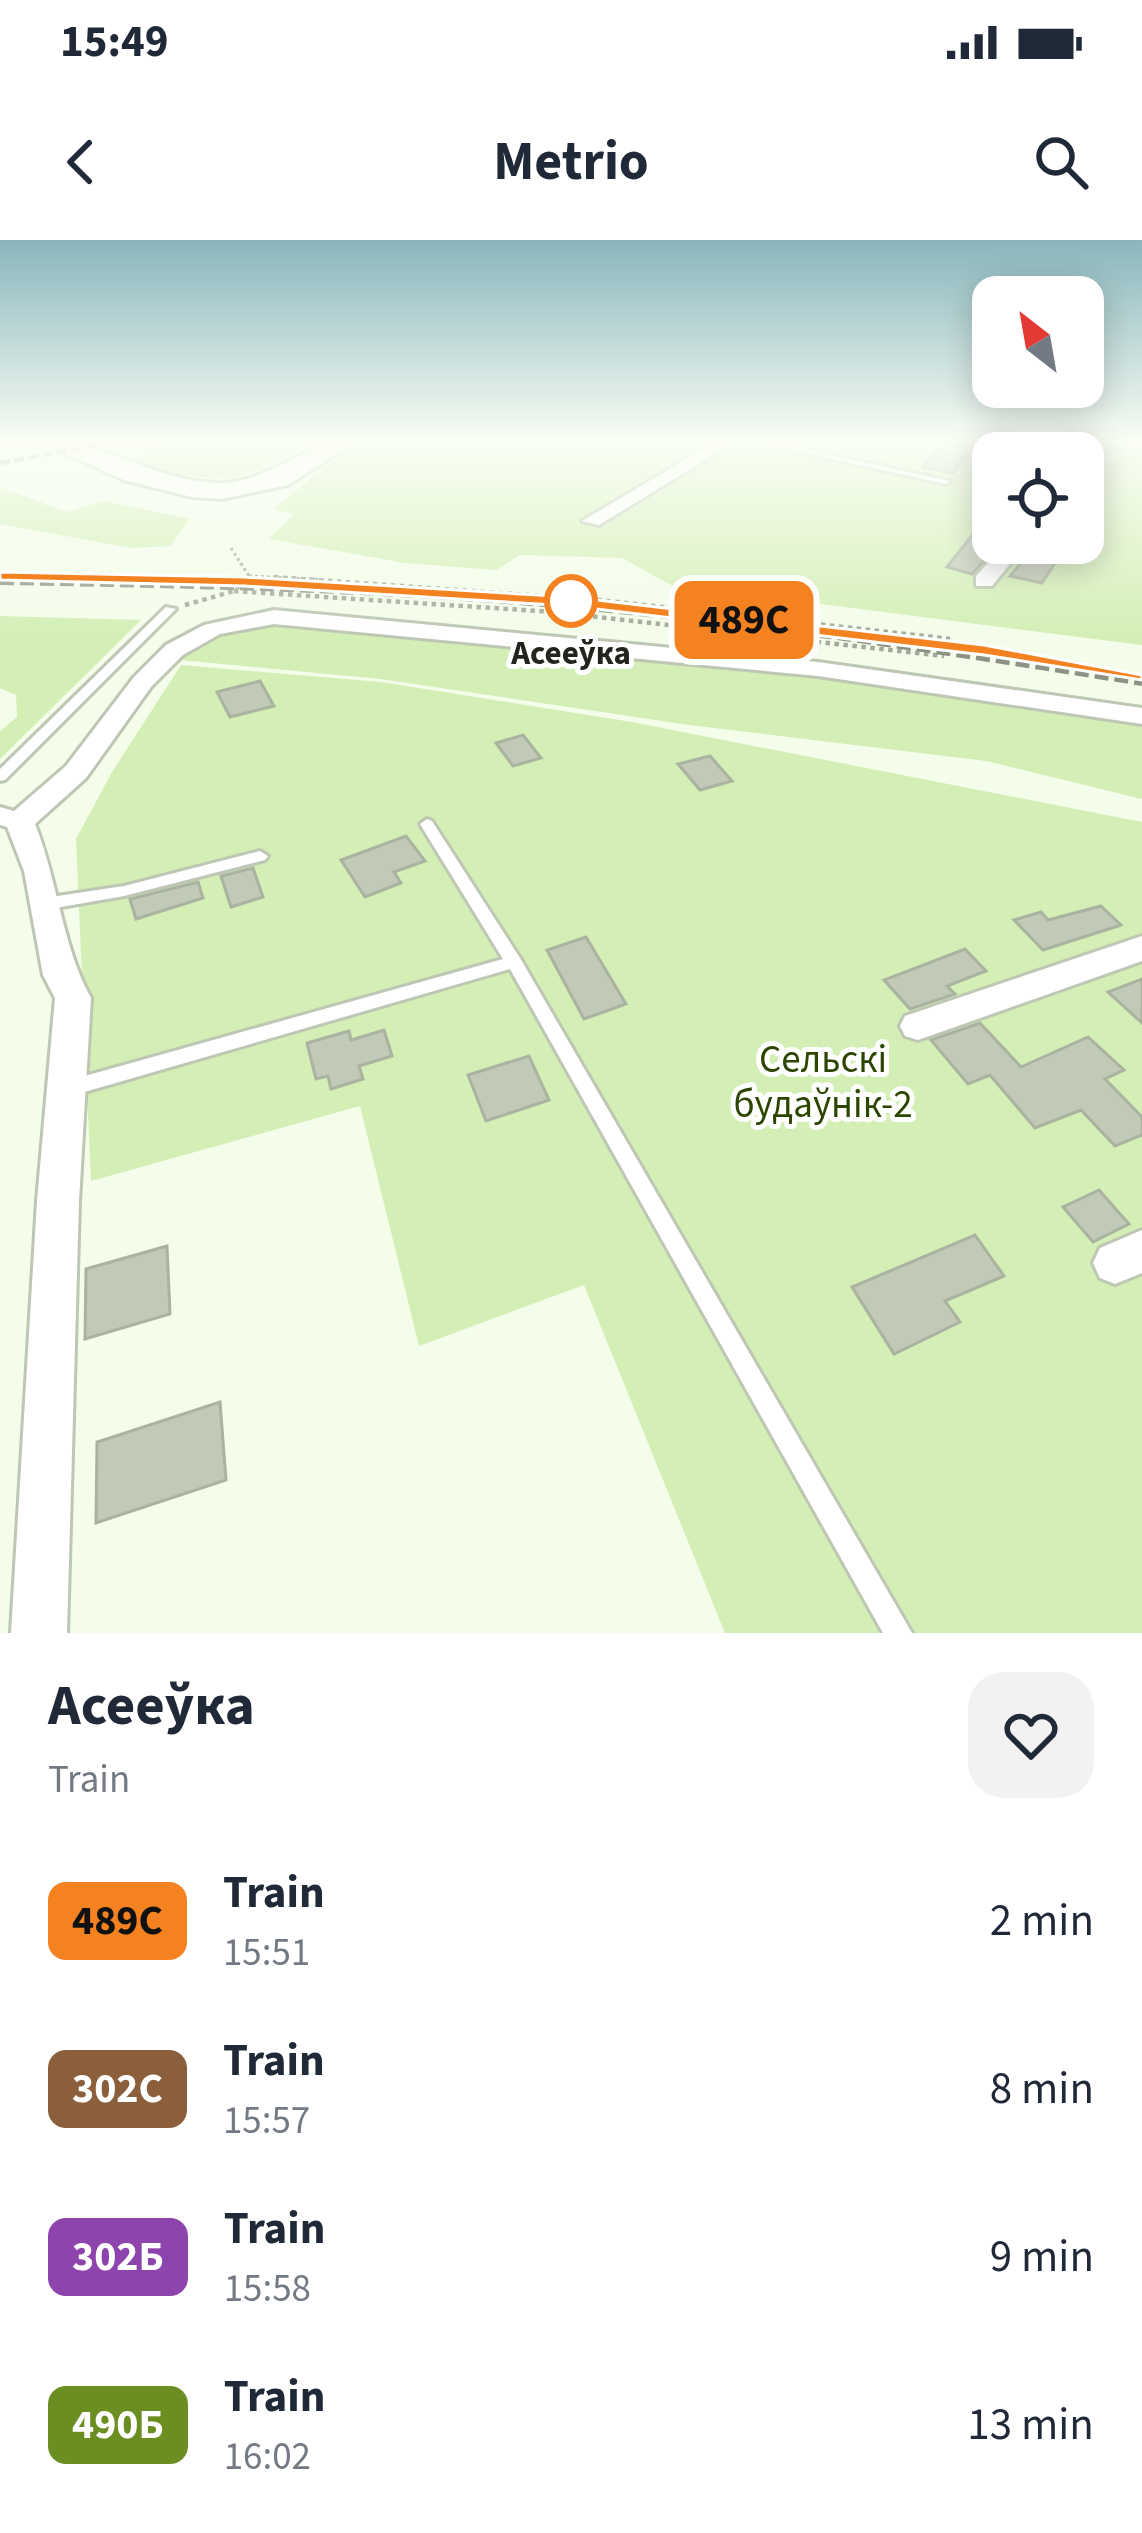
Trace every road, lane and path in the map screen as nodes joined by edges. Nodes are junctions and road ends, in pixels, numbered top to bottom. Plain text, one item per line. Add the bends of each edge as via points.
1 (616, 506) edge
2 (592, 520) dead end
3 (231, 548) dead end
4 (998, 564) edge
5 (249, 576) junction
6 (984, 581) dead end
7 (233, 591) junction
8 (563, 596) junction
9 (170, 609) joint
10 (554, 612) junction
11 (830, 622) junction
12 (827, 639) junction
13 (950, 639) dead end
14 (944, 656) dead end
15 (1142, 716) edge
16 (0, 777) edge
17 (9, 818) edge
18 (427, 824) dead end
19 (260, 856) dead end
20 (44, 904) junction
21 (1142, 948) edge
22 (514, 962) junction
23 (918, 1026) dead end
24 (67, 1089) junction
25 (39, 1633) edge
26 (898, 1633) edge

1 - 2 street
3 - 5 path
4 - 6 street
5 - 7 path
5 - 8 path
7 - 9 path
7 - 10 path
8 - 10 path
8 - 11 path
9 - 16 lane
10 - 12 path
11 - 12 path
11 - 13 path
12 - 14 path
15 - 17 street via 677,654 274,617 192,638 155,668 74,774
17 - 20 street via 39,871
18 - 22 lane
19 - 20 lane
20 - 24 street via 73,998
21 - 23 street
22 - 24 lane
22 - 26 lane
24 - 25 street

